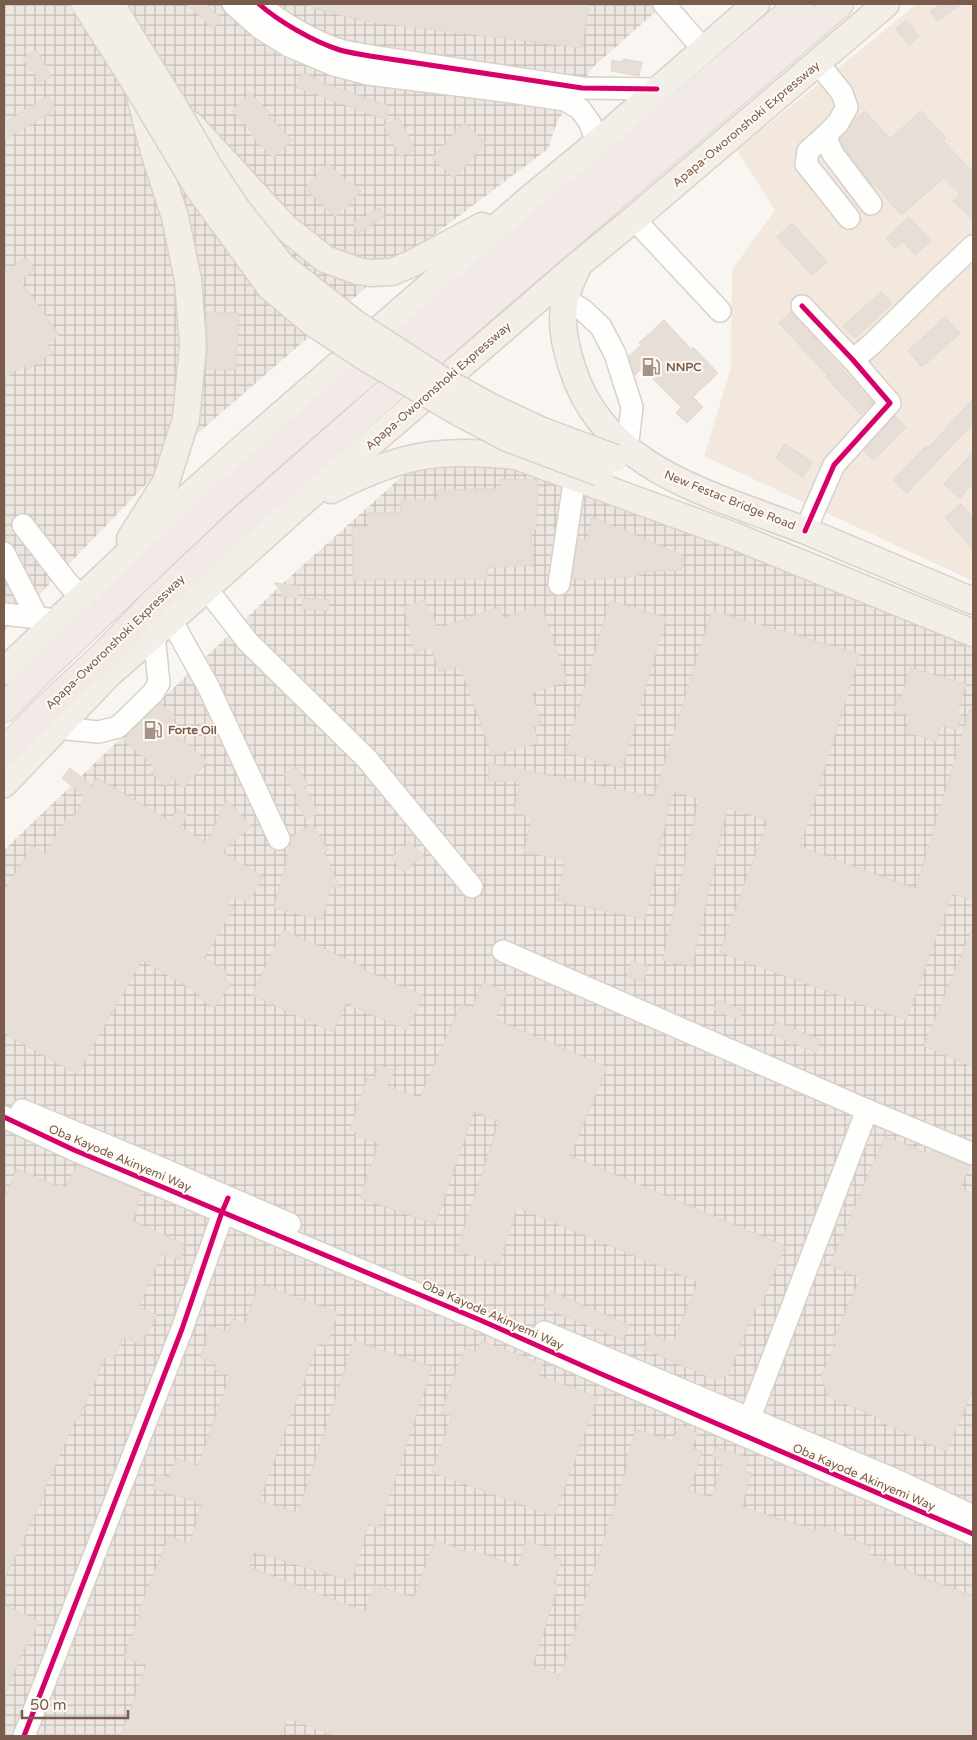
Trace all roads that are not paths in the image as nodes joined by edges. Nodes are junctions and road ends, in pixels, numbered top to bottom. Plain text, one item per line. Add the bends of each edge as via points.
1 (85, 4) edge
2 (112, 4) edge
3 (234, 4) edge
4 (259, 4) edge
5 (664, 4) edge
6 (756, 4) edge
7 (800, 4) edge
8 (839, 4) edge
9 (886, 4) edge
10 (704, 49) junction
11 (818, 63) junction
12 (137, 86) junction
13 (657, 89) junction
14 (175, 108) junction
15 (824, 136) junction
16 (597, 143) junction
17 (528, 200) junction
18 (871, 204) dead end
19 (849, 218) dead end
20 (634, 219) junction
21 (970, 256) edge
22 (580, 263) junction
23 (565, 299) junction
24 (802, 306) dead end
25 (720, 310) dead end
26 (853, 360) junction
27 (614, 460) junction
28 (574, 476) junction
29 (297, 507) junction
30 (23, 525) dead end
31 (805, 531) junction
32 (4, 553) edge
33 (111, 570) junction
34 (924, 581) junction
35 (559, 584) dead end
36 (206, 588) junction
37 (82, 598) junction
38 (973, 601) edge
39 (911, 607) junction
40 (4, 614) edge
41 (161, 618) junction
42 (48, 619) junction
43 (973, 633) edge
44 (4, 671) edge
45 (4, 708) edge
46 (58, 728) junction
47 (4, 752) edge
48 (4, 784) edge
49 (279, 839) dead end
50 (472, 887) dead end
51 (503, 951) dead end
52 (4, 1103) edge
53 (867, 1110) junction
54 (4, 1117) edge
55 (973, 1154) edge
56 (225, 1205) junction
57 (749, 1420) junction
58 (973, 1516) edge
59 (973, 1534) edge
60 (24, 1736) edge

1 - 12 main road, bridge
2 - 14 main road, bridge
3 - 16 street via 260,28 289,46 334,65 368,74 565,100 580,109 590,123
4 - 13 street via 278,19 339,50 582,88
5 - 10 street
6 - 10 main road
7 - 45 highway via 218,502
8 - 41 highway, Apapa-Oworonshoki Expressway via 238,524
9 - 11 main road, Apapa-Oworonshoki Expressway
10 - 13 main road
11 - 15 street via 842,93 847,107 838,123
11 - 20 main road, Apapa-Oworonshoki Expressway
12 - 27 main road, bridge via 198,188 270,287 312,323 363,356 507,438
12 - 33 main road, bridge via 175,217 188,280 193,345 186,418 166,482
13 - 16 main road
14 - 17 main road, bridge via 285,228 325,259 358,271 392,272
14 - 27 main road, bridge via 238,209 282,266 308,288 364,330 436,377 540,430
15 - 18 street via 833,154
15 - 19 street via 808,151 806,164
16 - 17 main road
17 - 33 main road via 252,439
20 - 22 main road, Apapa-Oworonshoki Expressway
20 - 25 street
21 - 26 street
22 - 23 main road, New Festac Bridge Road
22 - 29 main road, Apapa-Oworonshoki Expressway
23 - 27 main road, New Festac Bridge Road via 566,346 575,377 589,406 607,430
23 - 27 street via 601,327 615,354 632,408
24 - 26 street
26 - 31 street via 890,403 834,465
27 - 31 main road, New Festac Bridge Road via 642,461 692,487
27 - 34 main road via 682,492 898,580
27 - 39 main road via 678,502 893,589
28 - 29 main road via 516,456 442,454 407,459 368,472
28 - 35 street
28 - 39 main road
29 - 36 main road, Apapa-Oworonshoki Expressway
30 - 37 street
31 - 34 main road, New Festac Bridge Road
32 - 42 street
33 - 37 main road
34 - 38 main road, New Festac Bridge Road
36 - 41 main road, Apapa-Oworonshoki Expressway
36 - 50 street via 248,642 367,759
37 - 42 main road
39 - 43 main road
40 - 42 street
41 - 46 main road, Apapa-Oworonshoki Expressway
41 - 46 street via 159,683 153,693 118,728 99,732
41 - 47 highway, Apapa-Oworonshoki Expressway via 104,655
41 - 49 street via 208,686
42 - 44 main road
46 - 48 main road, Apapa-Oworonshoki Expressway
51 - 53 street
52 - 56 street, Oba Kayode Akinyemi Way via 163,1169
53 - 55 street
53 - 57 street
54 - 56 street, Oba Kayode Akinyemi Way via 74,1150
56 - 57 street, Oba Kayode Akinyemi Way
56 - 59 street, Oba Kayode Akinyemi Way via 608,1377
56 - 60 street via 179,1338
57 - 58 street, Oba Kayode Akinyemi Way via 896,1480

